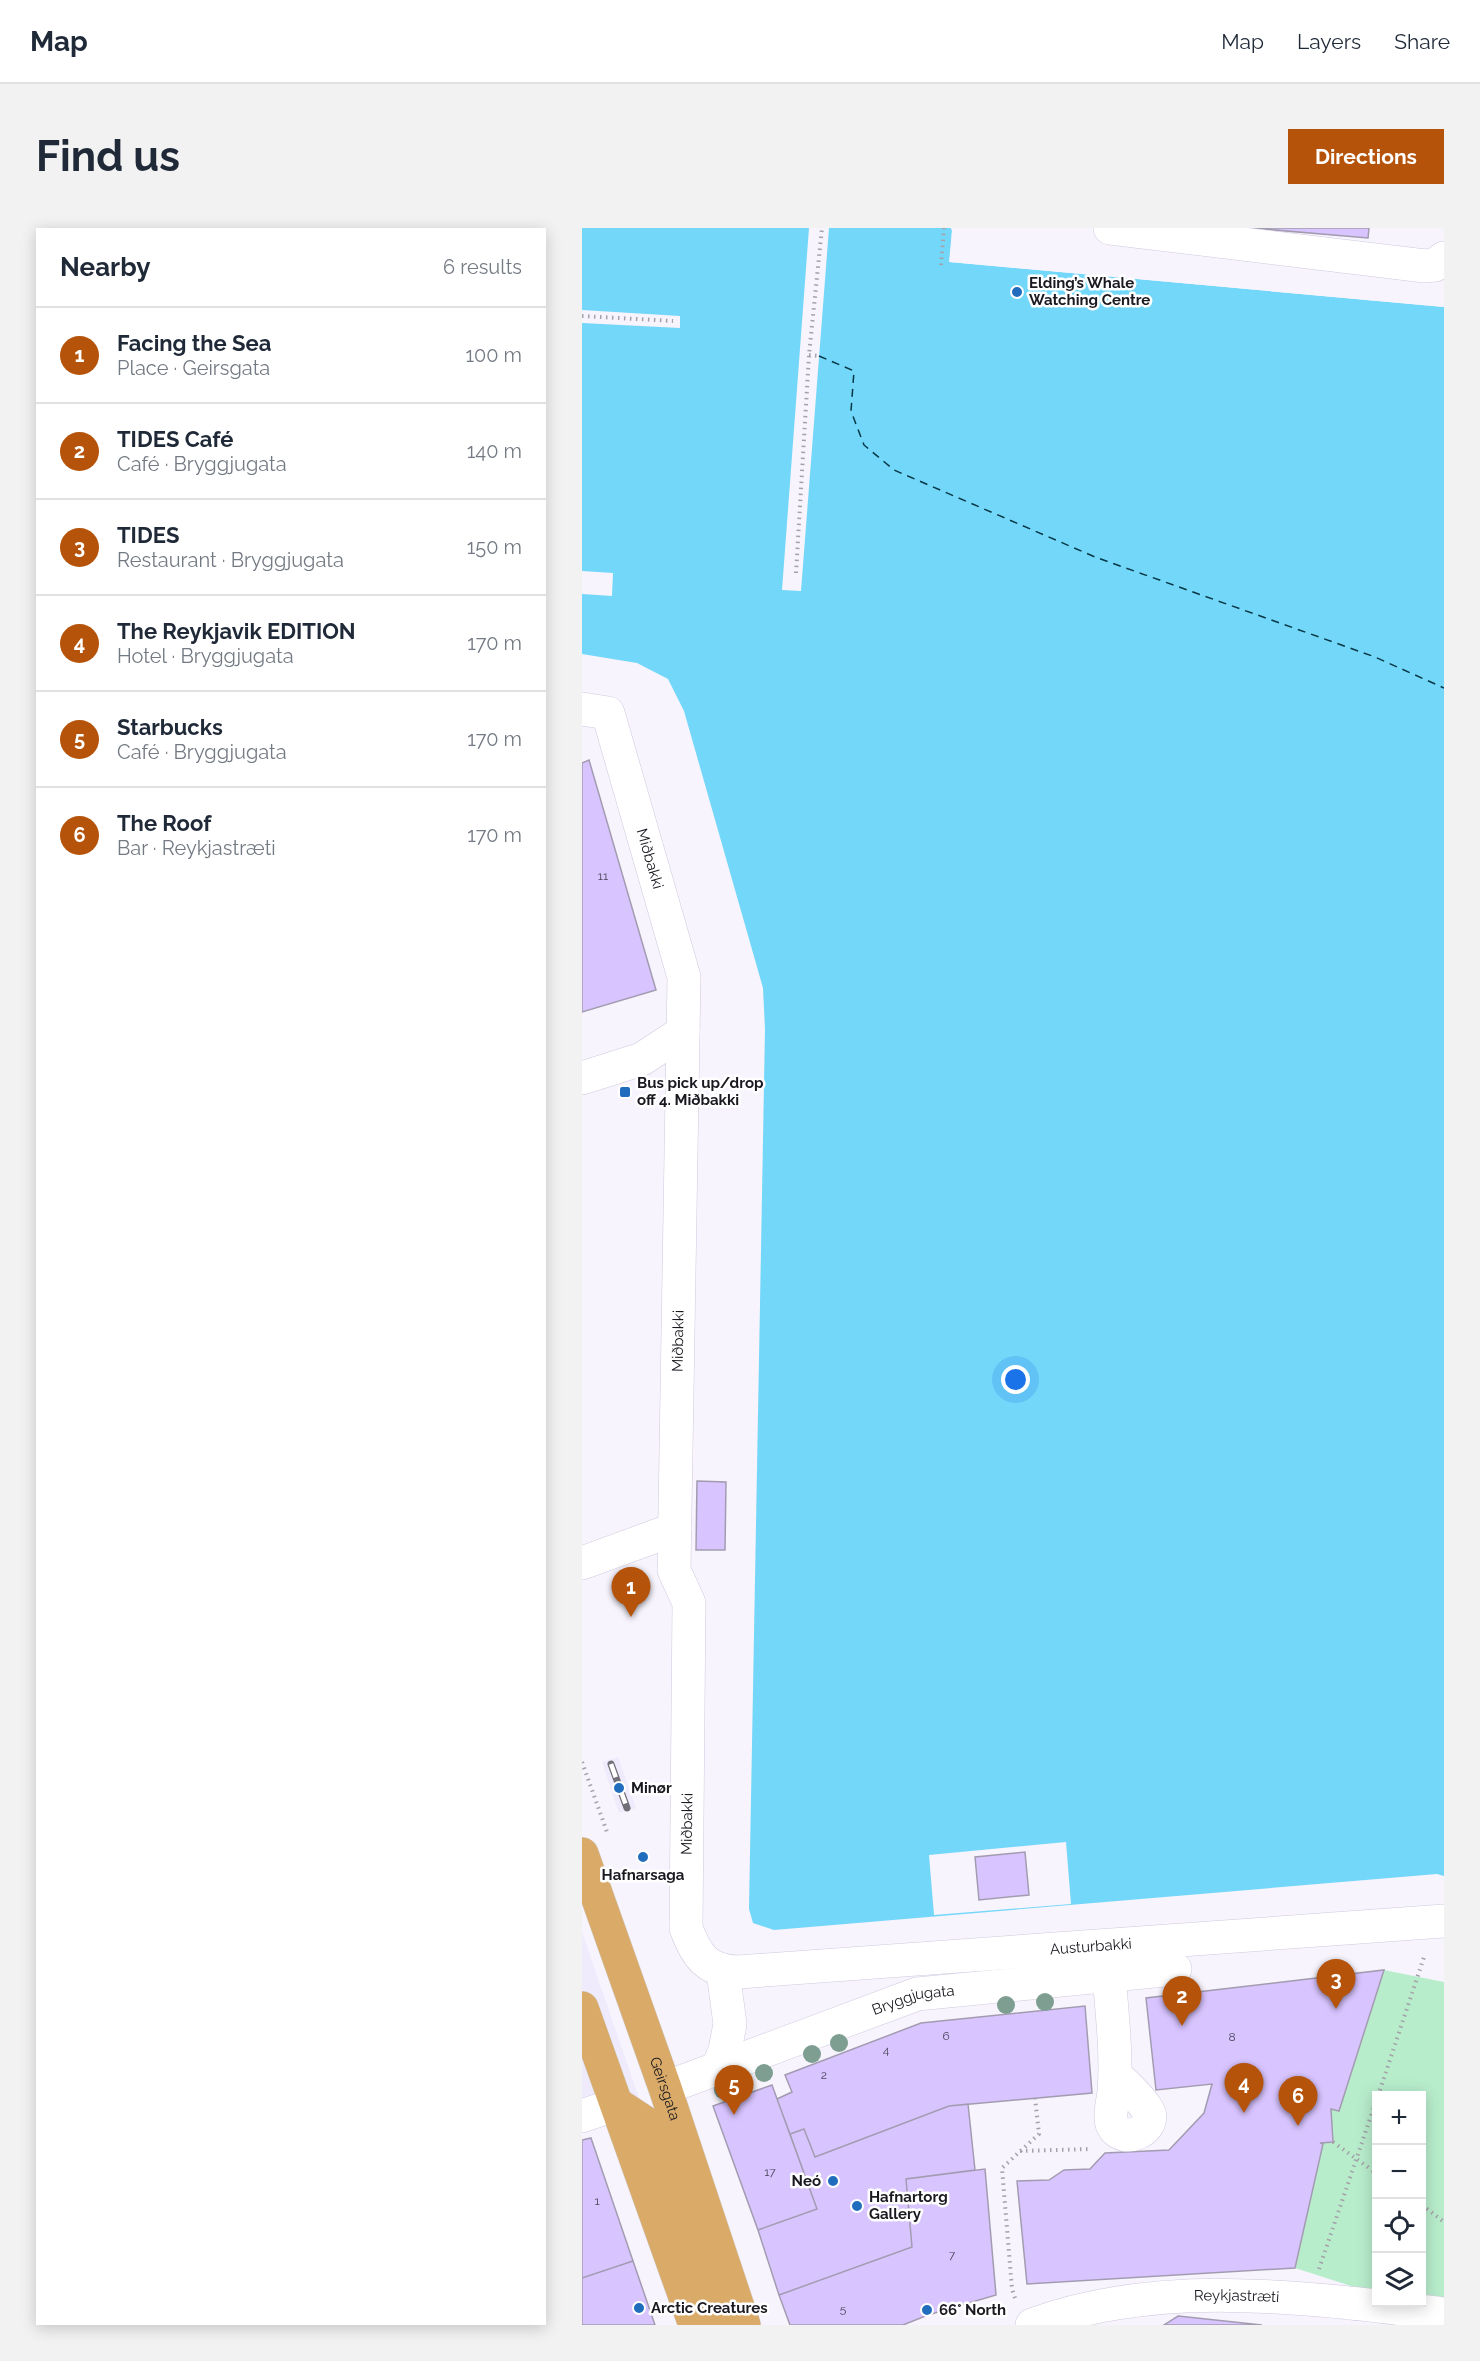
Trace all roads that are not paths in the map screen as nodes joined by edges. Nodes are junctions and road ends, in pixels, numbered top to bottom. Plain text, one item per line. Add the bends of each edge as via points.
1 (1110, 228) edge
2 (1444, 258) edge
3 (582, 709) edge
4 (683, 1032) junction
5 (582, 1078) edge
6 (675, 1529) junction
7 (582, 1563) edge
8 (582, 1854) edge
9 (1440, 1921) edge
10 (1175, 1969) dead end
11 (730, 1972) junction
12 (1109, 1975) junction
13 (582, 2008) edge
14 (717, 2070) junction
15 (1115, 2074) dead end
16 (664, 2088) junction
17 (617, 2104) junction
18 (582, 2116) edge
19 (1444, 2314) edge
20 (1025, 2316) edge
21 (695, 2325) edge
22 (720, 2325) edge
23 (744, 2325) edge

1 - 2 street via 1425,266
3 - 4 street, Miðbakki via 608,713 684,977
4 - 5 street via 642,1059
4 - 6 street, Miðbakki
6 - 7 street
6 - 11 street, Miðbakki via 674,1570 689,1603 686,1928 694,1950 708,1964
8 - 16 main road, Geirsgata
9 - 11 street, Austurbakki
10 - 12 street, Bryggjugata
11 - 14 street via 730,2024
12 - 14 street, Bryggjugata via 916,1994
12 - 15 street
13 - 17 main road
14 - 16 street, Bryggjugata
16 - 23 main road, Geirsgata
17 - 18 street
17 - 21 main road
17 - 22 main road, Geirsgata via 649,2125
19 - 20 street, Reykjastræti via 1309,2298 1173,2295 1053,2317

